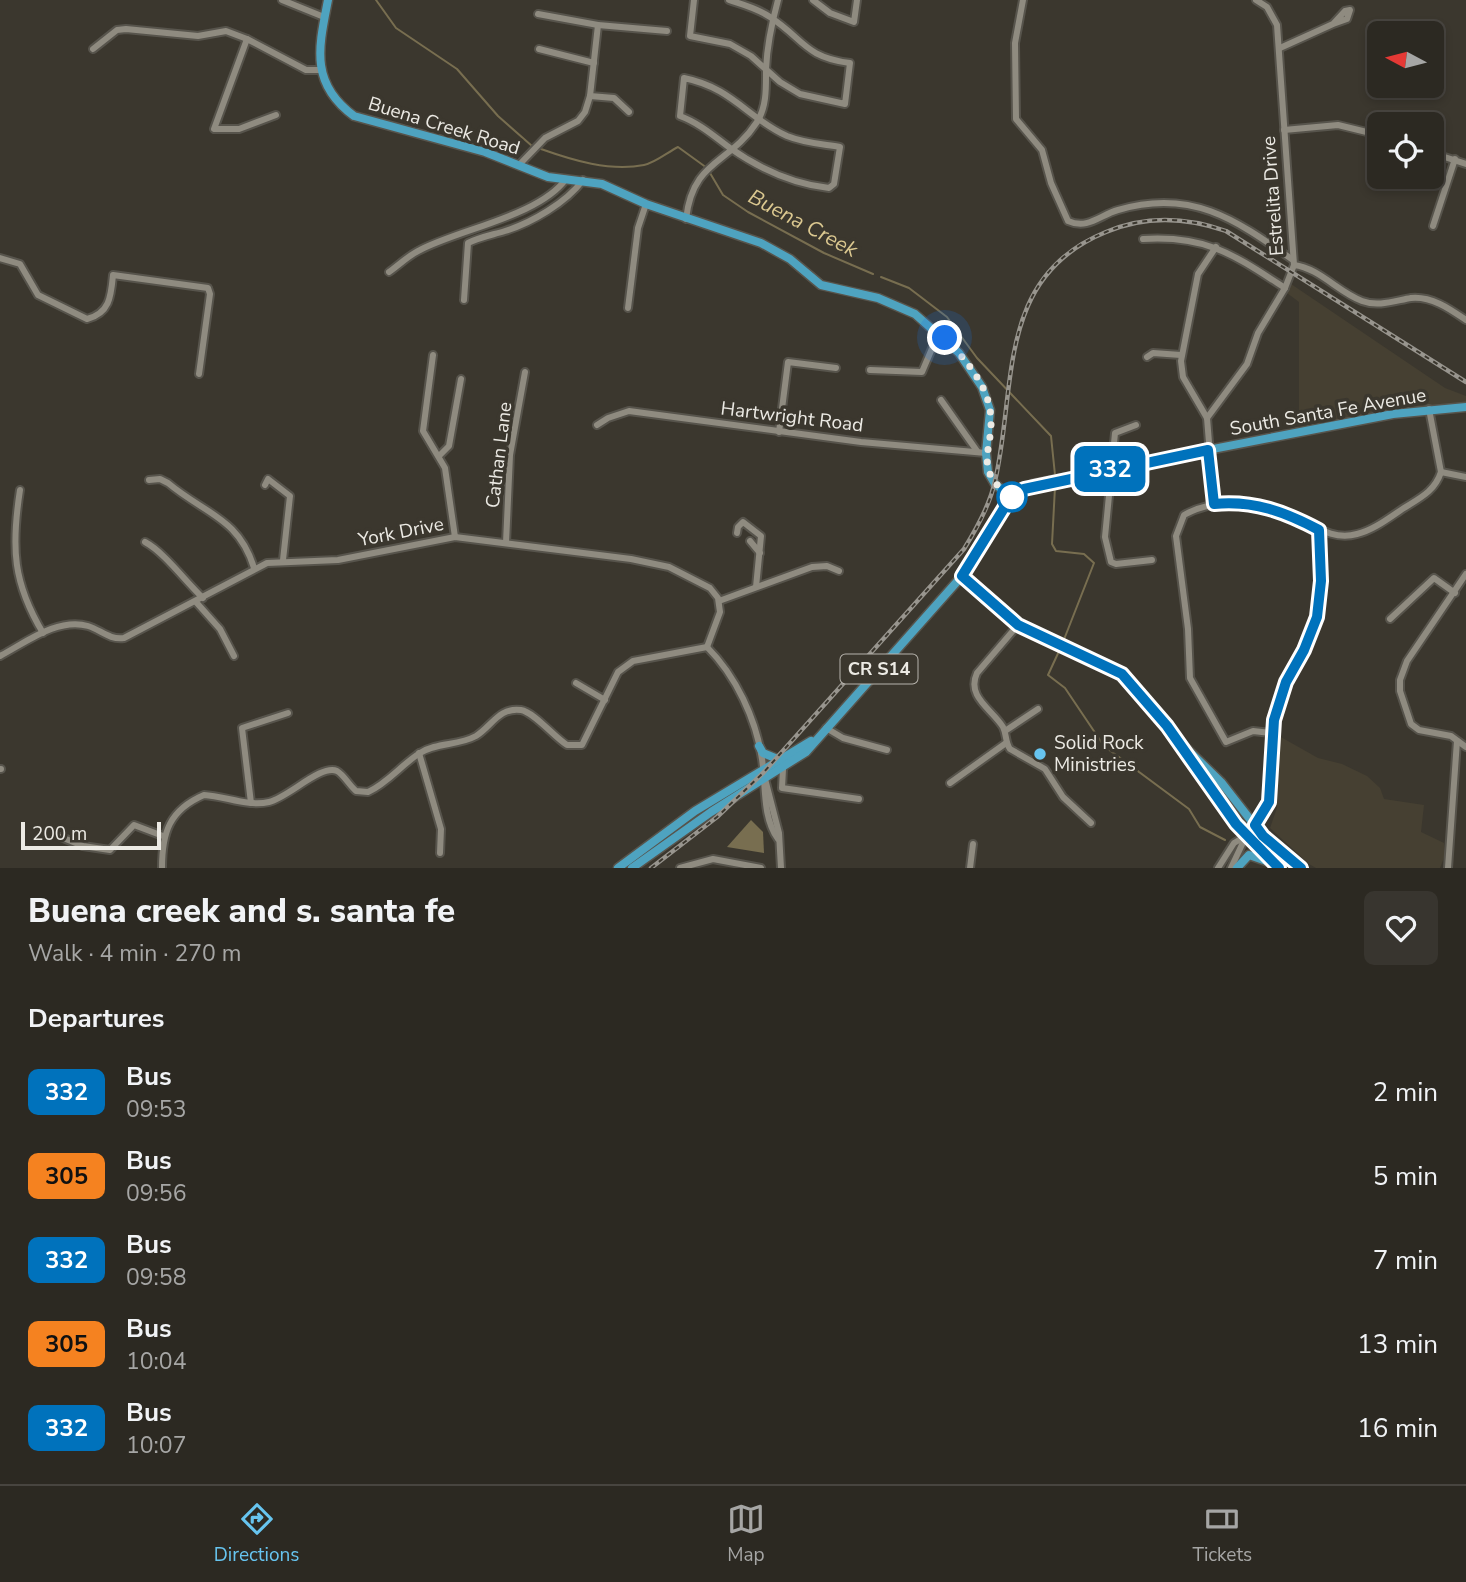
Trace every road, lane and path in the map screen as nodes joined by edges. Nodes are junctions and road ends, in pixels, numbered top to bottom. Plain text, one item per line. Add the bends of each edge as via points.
1 (282, 0) edge
2 (328, 0) edge
3 (694, 0) edge
4 (729, 0) edge
5 (778, 0) edge
6 (813, 0) edge
7 (857, 0) edge
8 (1023, 0) edge
9 (1255, 0) edge
10 (538, 14) dead end
11 (324, 17) junction
12 (773, 19) junction
13 (1333, 24) dead end
14 (598, 25) junction
15 (667, 31) dead end
16 (247, 39) junction
17 (1280, 48) junction
18 (93, 49) dead end
19 (538, 49) dead end
20 (594, 63) junction
21 (766, 69) junction
22 (321, 70) junction
23 (590, 96) junction
24 (629, 112) dead end
25 (276, 115) dead end
26 (760, 117) junction
27 (1284, 131) junction
28 (1367, 132) edge
29 (733, 150) junction
30 (1444, 156) edge
31 (1455, 159) junction
32 (1466, 164) edge
33 (519, 165) junction
34 (566, 179) junction
35 (583, 180) junction
36 (646, 204) junction
37 (686, 219) junction
38 (1433, 226) dead end
39 (1143, 239) dead end
40 (1216, 247) junction
41 (0, 258) edge
42 (1293, 262) junction
43 (389, 272) dead end
44 (1285, 288) junction
45 (464, 300) dead end
46 (628, 308) dead end
47 (1466, 320) edge
48 (939, 332) junction
49 (433, 355) dead end
50 (1181, 355) junction
51 (1147, 357) dead end
52 (836, 368) dead end
53 (870, 370) dead end
54 (525, 373) dead end
55 (199, 374) dead end
56 (461, 379) dead end
57 (941, 400) dead end
58 (1466, 407) edge
59 (1429, 410) junction
60 (1207, 418) junction
61 (597, 425) dead end
62 (1136, 425) dead end
63 (779, 432) junction
64 (1208, 450) junction
65 (981, 452) junction
66 (439, 456) junction
67 (1111, 469) junction
68 (1441, 472) junction
69 (1466, 477) edge
70 (149, 480) dead end
71 (265, 485) dead end
72 (20, 490) dead end
73 (1012, 498) junction
74 (1214, 504) junction
75 (1319, 530) junction
76 (737, 533) dead end
77 (455, 537) junction
78 (750, 541) dead end
79 (145, 542) dead end
80 (506, 542) junction
81 (760, 553) junction
82 (283, 560) junction
83 (1152, 560) dead end
84 (254, 568) junction
85 (839, 571) dead end
86 (1466, 574) edge
87 (962, 576) junction
88 (756, 587) junction
89 (1455, 593) junction
90 (203, 598) junction
91 (719, 601) junction
92 (195, 602) junction
93 (1390, 619) dead end
94 (1018, 625) junction
95 (43, 633) junction
96 (707, 647) junction
97 (0, 656) edge
98 (234, 656) dead end
99 (576, 683) dead end
100 (605, 700) junction
101 (1038, 709) dead end
102 (288, 713) dead end
103 (826, 728) junction
104 (1005, 731) junction
105 (1271, 733) junction
106 (1177, 739) junction
107 (1457, 741) junction
108 (1006, 743) junction
109 (759, 746) junction
110 (1466, 747) edge
111 (887, 750) dead end
112 (419, 753) junction
113 (782, 764) junction
114 (763, 778) junction
115 (950, 783) dead end
116 (782, 788) junction
117 (771, 799) junction
118 (859, 799) dead end
119 (251, 803) junction
120 (1091, 823) dead end
121 (1255, 825) junction
122 (163, 836) junction
123 (1247, 836) junction
124 (61, 837) dead end
125 (778, 839) junction
126 (972, 844) dead end
127 (440, 853) dead end
128 (695, 865) edge
129 (736, 865) edge
130 (1276, 866) edge
131 (162, 868) edge
132 (618, 868) edge
133 (632, 868) edge
134 (680, 868) edge
135 (761, 868) edge
136 (782, 868) edge
137 (970, 868) edge
138 (1218, 868) edge
139 (1231, 868) edge
140 (1237, 868) edge
141 (1301, 868) edge
142 (1448, 868) edge

1 - 11 street
2 - 11 main road, Buena Creek Road
3 - 21 street via 690,36 730,44
4 - 12 street
5 - 12 street
6 - 7 street via 854,22
8 - 42 street via 1014,54 1016,119 1042,150 1068,220 1084,225 1117,210 1142,206 1199,208 1237,220
9 - 17 street, Estrelita Drive via 1273,15
10 - 14 street
11 - 22 main road, Buena Creek Road via 318,46
12 - 21 street
12 - 21 street via 807,50 849,63 845,104 800,94
13 - 17 street
14 - 15 street
14 - 20 street
16 - 18 street via 226,31 198,36 126,29 117,30
16 - 22 street via 306,70
16 - 25 street via 214,129 239,129
17 - 27 street, Estrelita Drive
19 - 20 street
20 - 23 street
21 - 26 street
22 - 33 main road, Buena Creek Road via 337,98 355,116
23 - 24 street via 614,98
23 - 33 street via 578,121 545,138
26 - 29 street
26 - 29 street via 713,85 684,78 680,116
26 - 29 street via 786,135 840,146 834,184 829,188 787,180
27 - 28 street via 1338,125
27 - 42 street, Estrelita Drive
29 - 37 street via 692,187
30 - 31 street
31 - 32 street
31 - 38 street
33 - 34 main road, Buena Creek Road
34 - 35 main road, Buena Creek Road
34 - 43 street via 559,188 506,218 421,249
35 - 36 main road, Buena Creek Road
35 - 45 street via 572,194 549,209 468,243
36 - 37 main road, Buena Creek Road
36 - 46 street via 638,228
37 - 48 main road, Buena Creek Road via 761,243 790,259 821,285 899,306
39 - 40 street via 1175,237
40 - 44 street
40 - 50 street via 1199,274
41 - 55 street via 20,264 38,295 87,319 105,309 113,275 208,288 211,294
42 - 44 street, Estrelita Drive
42 - 47 street via 1364,302 1431,301
44 - 60 street, Estrelita Drive via 1258,333 1236,384
48 - 53 street via 922,372
48 - 65 main road, Buena Creek Road via 985,392 990,417
49 - 66 street via 423,432
50 - 51 street via 1153,353
50 - 60 street via 1183,377
52 - 63 street via 788,362
54 - 80 street, Cathan Lane via 510,455
56 - 66 street via 449,446
57 - 65 street
58 - 59 main road, South Santa Fe Avenue / CR S14
59 - 64 main road, South Santa Fe Avenue / CR S14
59 - 68 street
60 - 64 street
61 - 63 street, Hartwright Road via 624,411
62 - 67 street via 1115,433
63 - 65 street, Hartwright Road
64 - 67 main road, South Santa Fe Avenue / CR S14
64 - 74 street
65 - 73 main road, Buena Creek Road via 991,479
66 - 77 street via 445,468
67 - 73 main road, South Santa Fe Avenue / CR S14 via 1033,484
67 - 83 street via 1105,537 1111,562
68 - 69 street
68 - 75 street via 1427,494 1371,528 1337,536
70 - 84 street via 168,483 232,527 248,549
71 - 82 street via 268,479 290,496
72 - 95 street via 17,568 27,607
73 - 87 main road, South Santa Fe Avenue / CR S14
74 - 75 street via 1245,503 1274,510
74 - 105 street via 1184,515 1177,533 1190,678 1226,742 1253,731
75 - 105 street via 1317,617 1286,682
76 - 81 street via 743,522 761,535
77 - 80 street, York Drive
77 - 82 street, York Drive via 338,559
78 - 81 street
79 - 90 street via 160,551
80 - 91 street, York Drive via 660,564 710,588
81 - 88 street
82 - 84 street, York Drive
84 - 90 street, York Drive
85 - 88 street via 812,567
86 - 89 street
87 - 94 main road
87 - 103 main road, South Santa Fe Avenue / CR S14
88 - 91 street
89 - 93 street via 1434,578
89 - 107 street via 1407,661 1400,691 1411,724
90 - 92 street, York Drive
91 - 96 street
92 - 95 street, York Drive via 124,638 71,624
92 - 98 street via 220,629
94 - 104 street via 974,679 979,700
94 - 106 main road via 1122,674
95 - 97 street, York Drive
96 - 100 street via 633,661 618,672
96 - 109 street via 736,685
99 - 100 street
100 - 112 street via 582,745 567,745 519,710 501,713 463,743
101 - 104 street
102 - 119 street via 242,728
103 - 111 street via 843,738
103 - 113 main road, South Santa Fe Avenue / CR S14
104 - 108 street
105 - 121 street via 1269,802
106 - 121 main road via 1216,776
106 - 123 main road
107 - 110 street
107 - 142 street
108 - 115 street
108 - 120 street via 1016,754 1045,769 1063,797
109 - 113 main road
109 - 114 street
112 - 119 street via 369,792 356,790 340,773 328,769 279,799
112 - 127 street via 441,829
113 - 114 main road, South Santa Fe Avenue / CR S14
113 - 116 street
114 - 117 street
114 - 125 street
114 - 132 main road, South Santa Fe Avenue / CR S14 via 695,811
114 - 133 main road via 691,818 677,835
116 - 117 street
116 - 118 street
117 - 125 street
119 - 122 street via 204,795 182,809
121 - 123 street
121 - 141 main road
122 - 124 street via 134,825 110,850
122 - 131 street
123 - 130 main road
123 - 138 street via 1234,843
123 - 139 street
125 - 136 street
126 - 137 street
128 - 129 street via 713,859
128 - 134 street
129 - 135 street
130 - 140 main road via 1248,855

